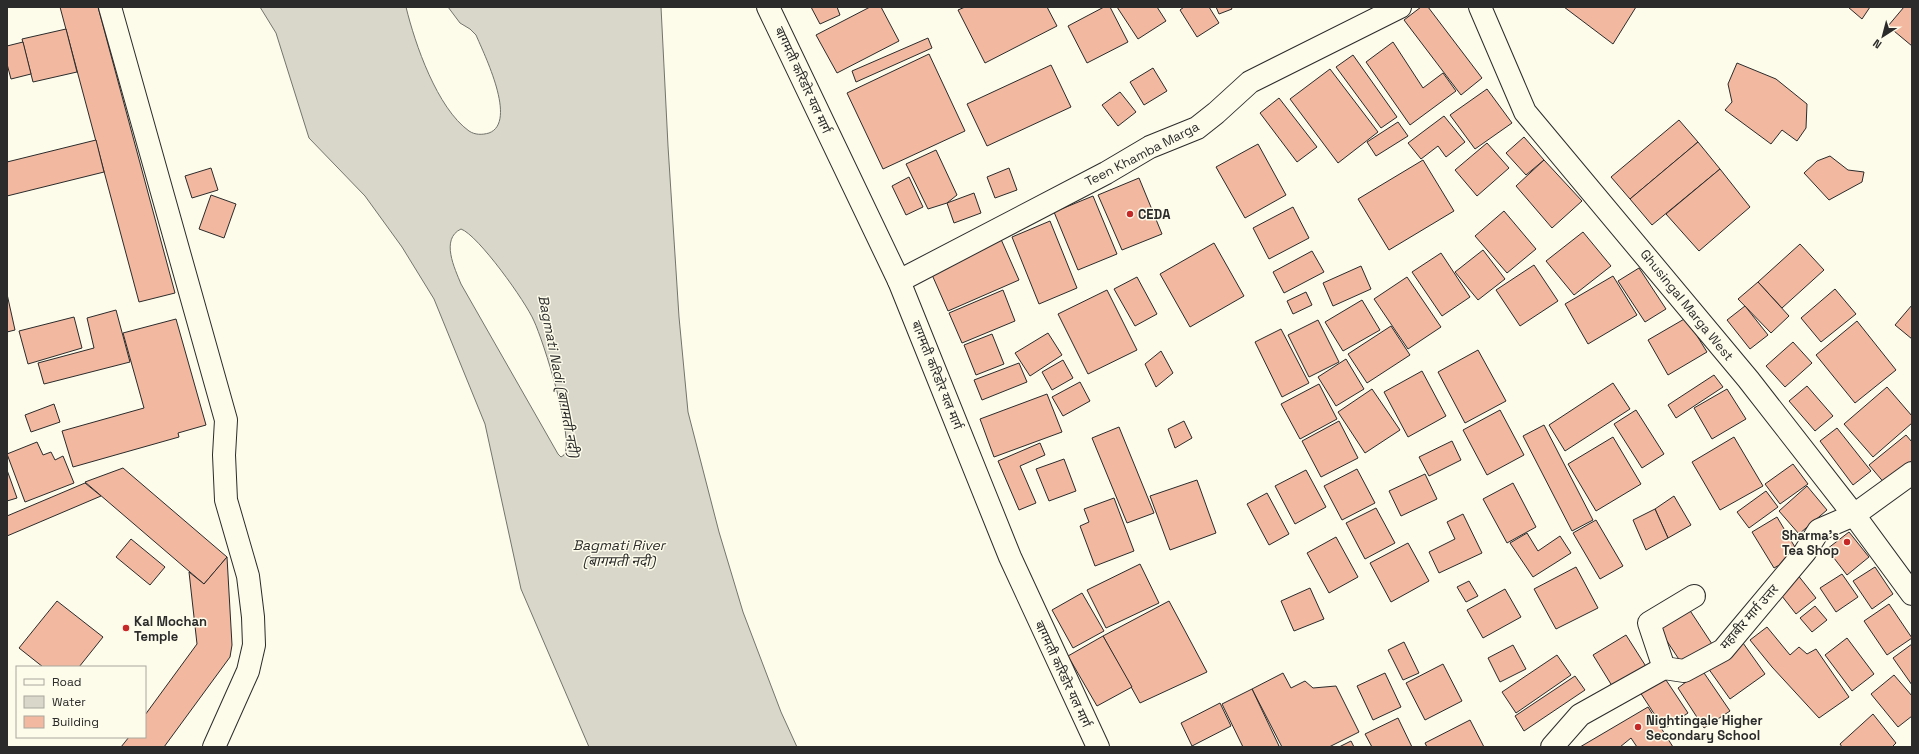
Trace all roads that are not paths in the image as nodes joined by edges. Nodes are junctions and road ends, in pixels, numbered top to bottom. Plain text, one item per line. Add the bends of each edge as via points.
1 (110, 7) edge
2 (768, 7) edge
3 (1400, 7) edge
4 (1480, 7) edge
5 (899, 281) junction
6 (1912, 473) edge
7 (1854, 515) junction
8 (1912, 594) edge
9 (1694, 596) dead end
10 (1664, 668) junction
11 (214, 747) edge
12 (1098, 747) edge
13 (1552, 747) edge

1 - 11 street via 226,420 226,500 248,576 254,645 248,671
2 - 5 street, बागमती करिडोर यल मार्ग
3 - 5 street, Teen Khamba Marga via 1250,82 1197,128 1150,147 1106,173
4 - 7 street, Ghusingal Marga West via 1525,112 1748,379
5 - 12 street, बागमती करिडोर यल मार्ग via 1010,557
6 - 7 street, महाबीर मार्ग उत्तर
7 - 8 street, Ghusingal Marga West
7 - 10 street, महाबीर मार्ग उत्तर via 1819,530 1805,552 1723,650 1684,671
9 - 10 street via 1649,623
10 - 13 street via 1580,716

